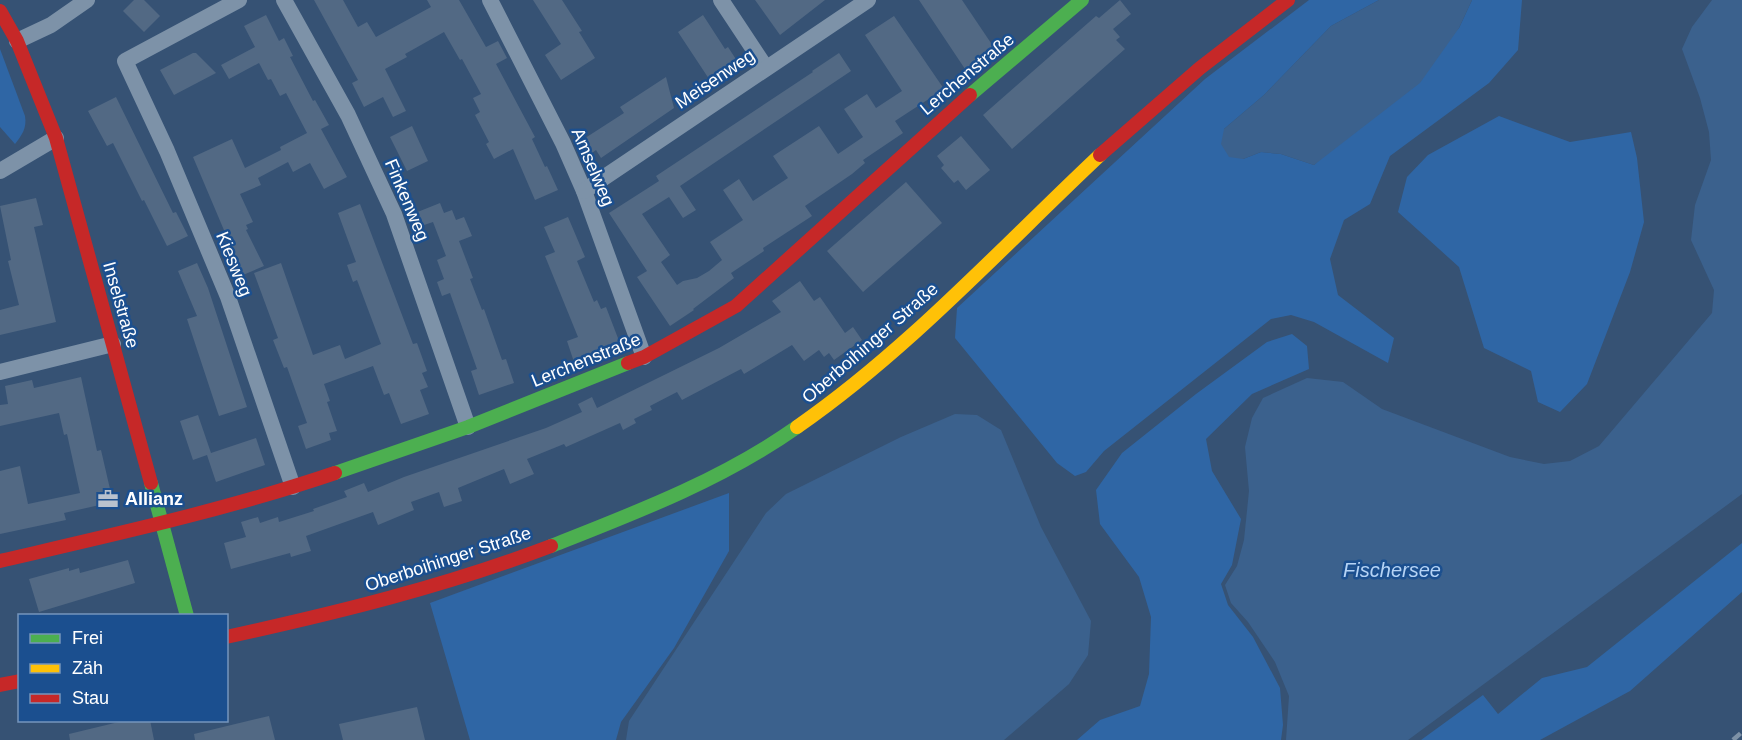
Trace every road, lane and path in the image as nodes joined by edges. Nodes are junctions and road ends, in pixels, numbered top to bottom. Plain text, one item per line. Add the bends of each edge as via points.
1 (87, 0) edge
2 (239, 0) edge
3 (285, 0) edge
4 (490, 0) edge
5 (721, 0) edge
6 (868, 0) edge
7 (1082, 0) edge
8 (1288, 0) edge
9 (0, 11) edge
10 (17, 41) junction
11 (766, 68) junction
12 (56, 138) junction
13 (0, 171) edge
14 (584, 191) junction
15 (113, 344) junction
16 (644, 357) junction
17 (0, 372) edge
18 (468, 427) junction
19 (293, 487) junction
20 (162, 523) junction
21 (0, 561) edge
22 (187, 614) edge
23 (228, 637) edge
24 (18, 682) edge
25 (0, 686) edge

1 - 10 street via 51,26
2 - 19 street, Kiesweg via 125,61 228,297
3 - 18 street, Finkenweg via 348,115 394,214
4 - 14 street, Amselweg
5 - 11 street
6 - 11 street, Meisenweg
7 - 16 street, Lerchenstraße via 940,120 736,306
8 - 23 street, Oberboihinger Straße via 1123,134 854,385 802,424 737,464 592,531 468,575 396,597
9 - 10 street, Inselstraße
10 - 12 street, Inselstraße
11 - 14 street, Meisenweg
12 - 13 street
12 - 15 street, Inselstraße
14 - 16 street, Amselweg
15 - 17 street
15 - 20 street, Inselstraße
16 - 18 street, Lerchenstraße
18 - 19 street, Lerchenstraße
19 - 20 street, Lerchenstraße
20 - 21 street, Lerchenstraße
20 - 22 street, Inselstraße
24 - 25 street

